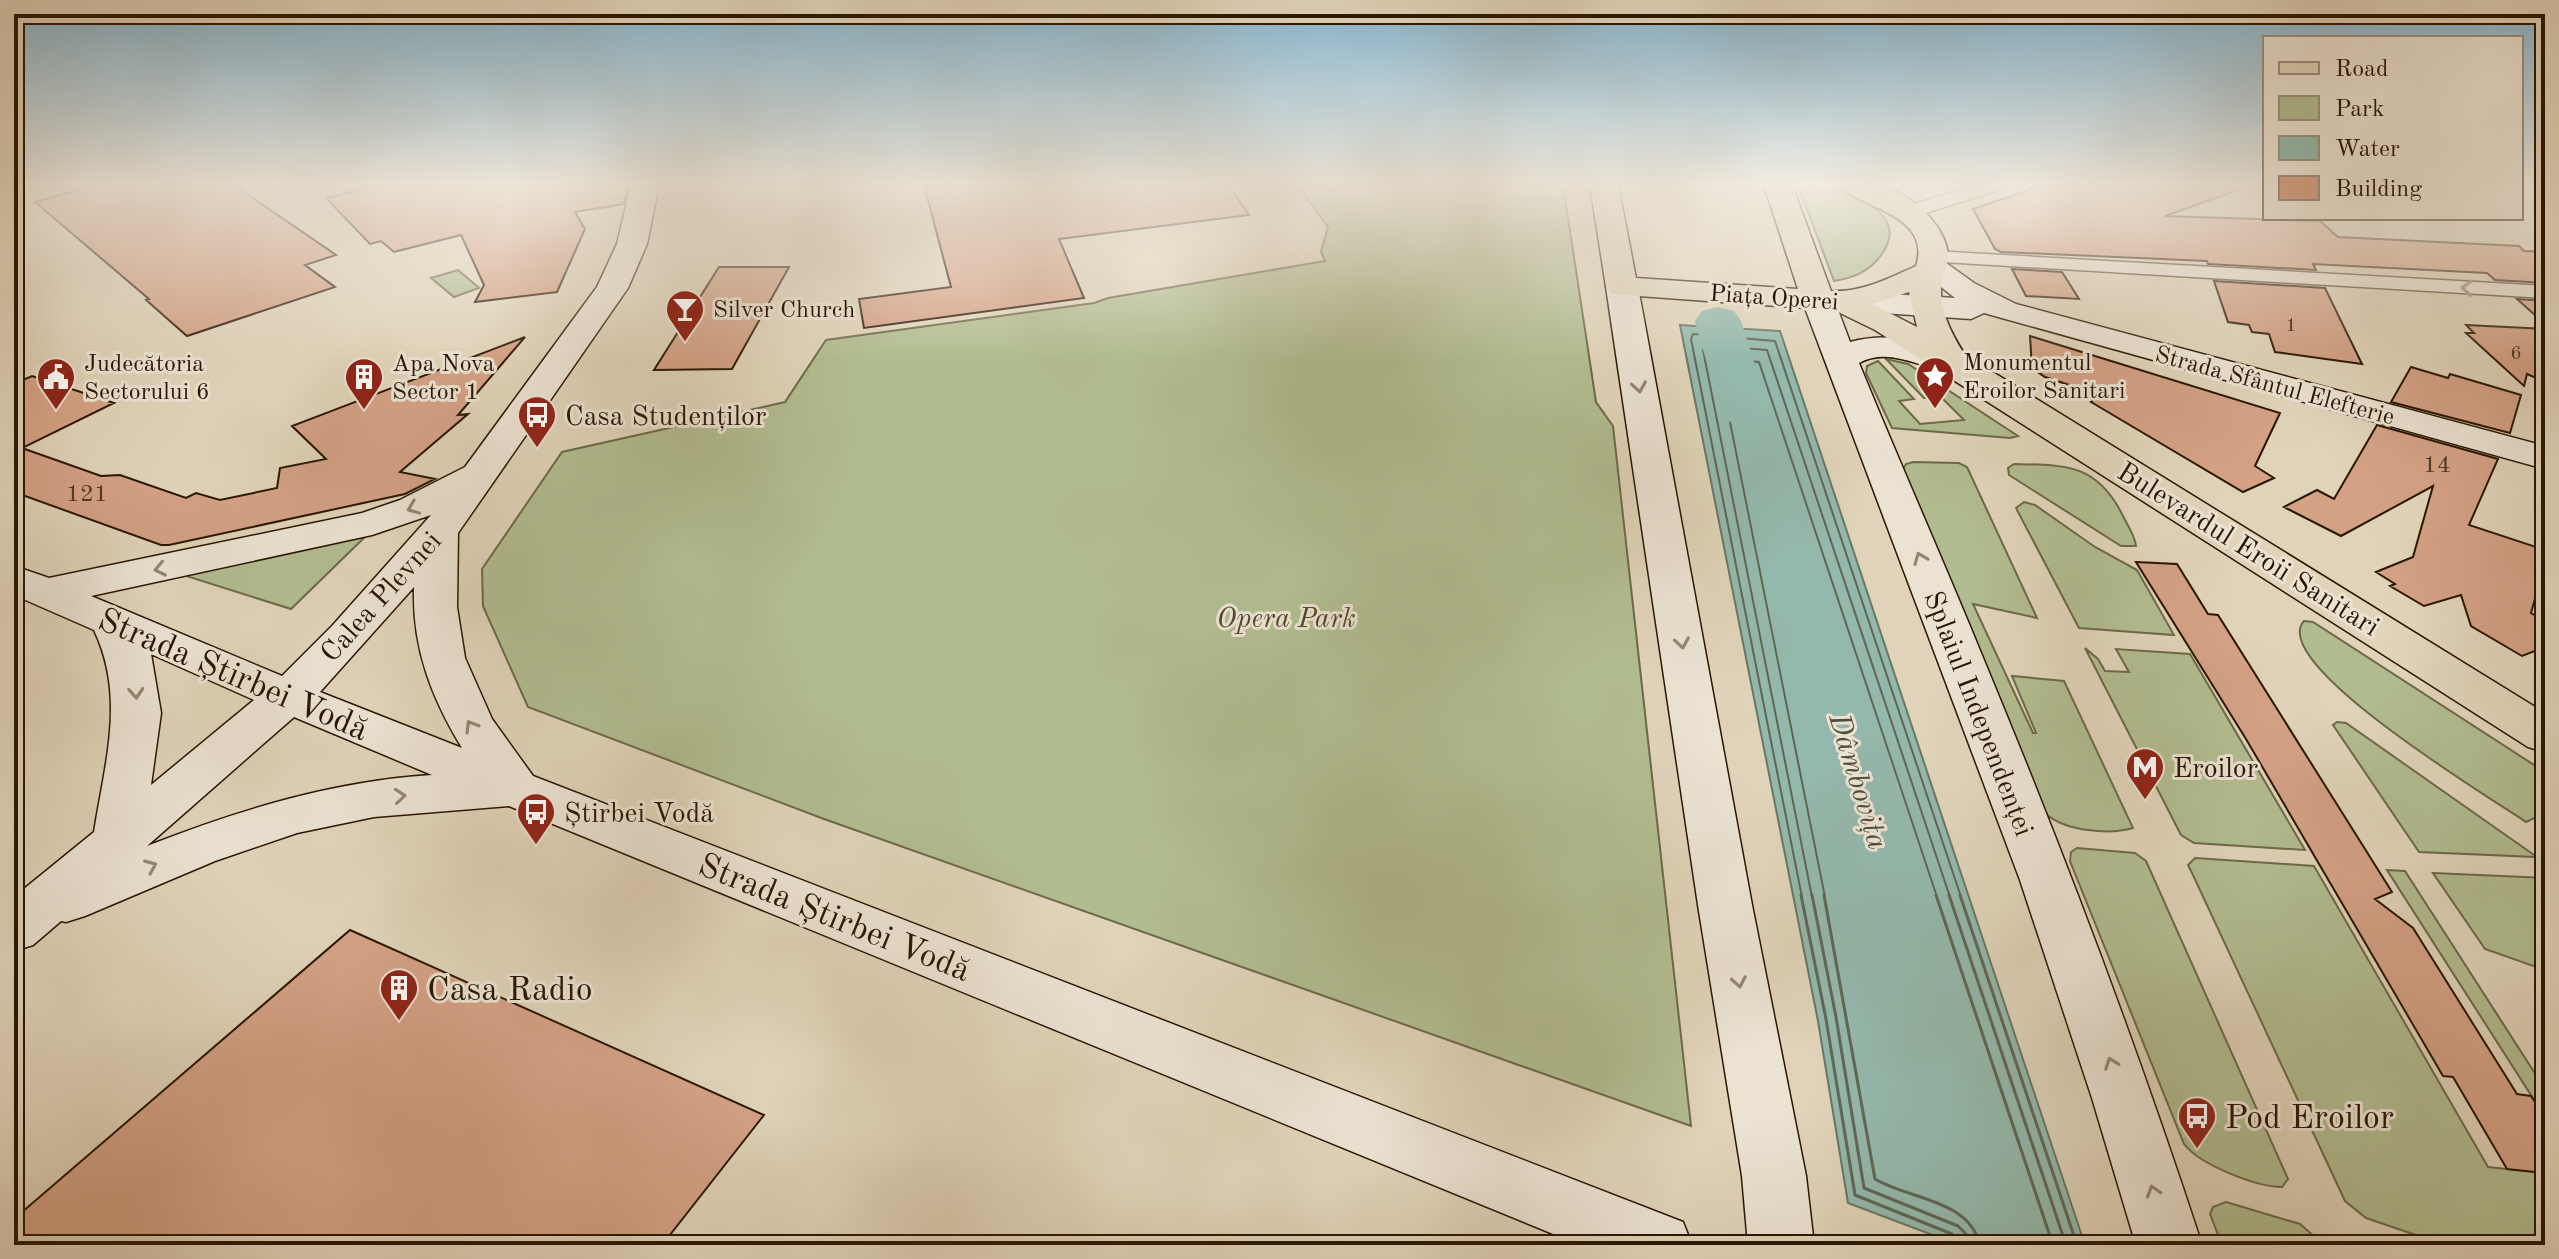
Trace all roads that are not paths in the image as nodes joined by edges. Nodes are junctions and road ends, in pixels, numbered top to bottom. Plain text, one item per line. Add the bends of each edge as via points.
1 (632, 244) edge
2 (1618, 244) edge
3 (1804, 244) edge
4 (1927, 244) edge
5 (1931, 265) junction
6 (1622, 287) junction
7 (2545, 292) edge
8 (1829, 301) junction
9 (1927, 306) junction
10 (2005, 311) junction
11 (1840, 359) junction
12 (1953, 362) junction
13 (2545, 458) edge
14 (482, 472) junction
15 (438, 533) junction
16 (30, 586) edge
17 (111, 620) junction
18 (289, 696) junction
19 (2545, 735) edge
20 (516, 790) junction
21 (118, 841) junction
22 (20, 923) edge
23 (1659, 1245) edge
24 (1781, 1245) edge
25 (2169, 1245) edge

1 - 14 main road, Calea Plevnei via 617,279
2 - 6 main road
3 - 8 main road, Splaiul Independenței
4 - 5 main road
7 -> 5 street
5 - 8 main road via 1900,286
5 - 9 main road
5 - 10 main road, Strada Sfântul Elefterie via 1963,290
6 - 8 main road, Piața Operei
6 -> 24 main road via 1774,1176
8 - 9 main road, Piața Operei
8 - 11 main road, Splaiul Independenței
8 - 12 main road, Bulevardul Eroii Sanitari via 1896,328
9 - 10 main road, Strada Sfântul Elefterie
9 - 12 main road, Bulevardul Eroii Sanitari
10 - 13 main road, Strada Sfântul Elefterie
11 - 12 main road via 1888,347
25 -> 11 main road, Splaiul Independenței via 2137,1136 2029,839
12 - 19 main road, Bulevardul Eroii Sanitari
14 - 15 main road, Calea Plevnei
14 -> 16 main road via 425,503 372,523
15 - 18 main road, Calea Plevnei
20 -> 15 main road via 470,726 444,670 434,605
16 - 17 main road, Strada Știrbei Vodă
17 - 18 main road, Strada Știrbei Vodă
17 -> 21 main road via 129,656 137,713
18 - 20 main road, Strada Știrbei Vodă
18 - 21 main road, Calea Plevnei
22 -> 20 main road via 186,851 277,820 369,799
20 - 23 main road, Strada Știrbei Vodă
21 - 22 main road, Calea Plevnei

